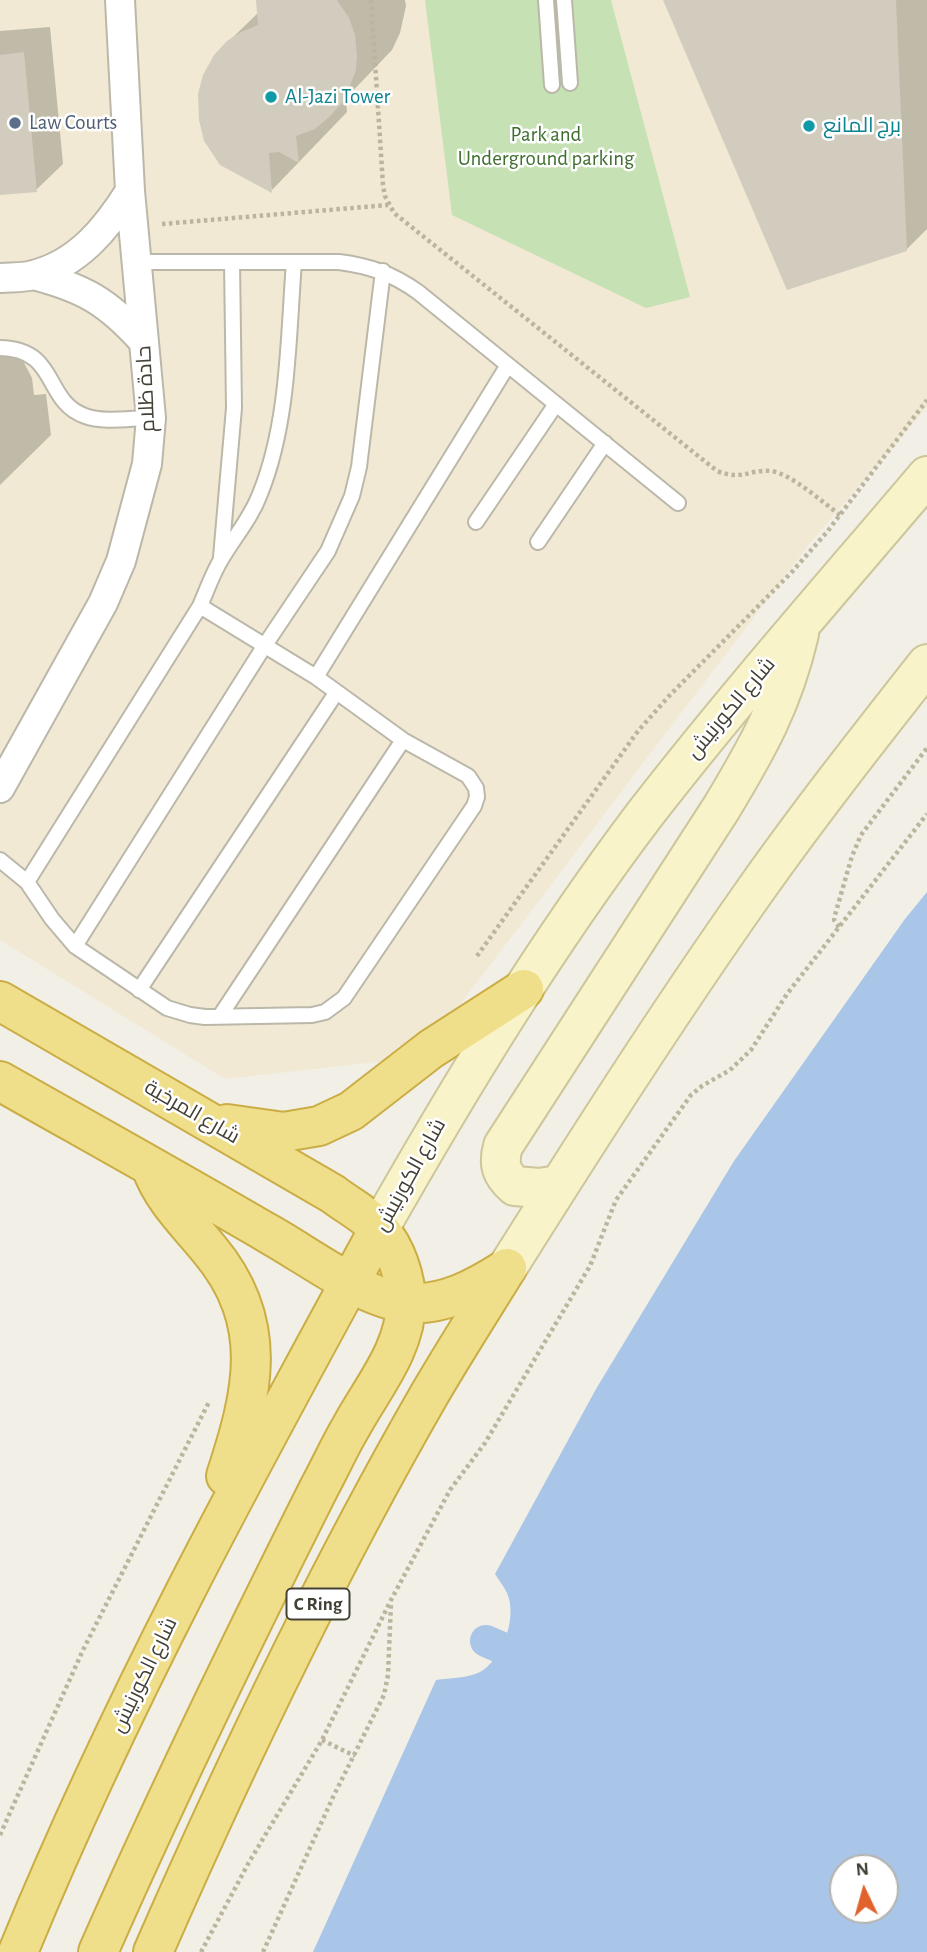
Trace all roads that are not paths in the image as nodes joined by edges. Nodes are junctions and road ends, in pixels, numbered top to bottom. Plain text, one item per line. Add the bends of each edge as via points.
1 (120, 0) edge
2 (546, 0) edge
3 (564, 0) edge
4 (570, 83) dead end
5 (552, 85) dead end
6 (130, 191) junction
7 (136, 262) junction
8 (232, 262) junction
9 (294, 262) junction
10 (383, 271) junction
11 (33, 275) junction
12 (0, 278) edge
13 (143, 341) junction
14 (0, 348) edge
15 (508, 365) junction
16 (556, 404) junction
17 (151, 418) junction
18 (604, 443) junction
19 (927, 475) edge
20 (678, 503) dead end
21 (476, 522) dead end
22 (538, 542) dead end
23 (221, 559) junction
24 (200, 606) junction
25 (801, 625) junction
26 (265, 645) junction
27 (927, 664) edge
28 (316, 677) junction
29 (336, 693) junction
30 (403, 740) junction
31 (0, 788) edge
32 (0, 860) edge
33 (27, 882) junction
34 (75, 946) junction
35 (524, 989) junction
36 (139, 990) junction
37 (0, 1001) edge
38 (220, 1016) junction
39 (0, 1081) edge
40 (208, 1121) junction
41 (150, 1165) junction
42 (559, 1185) junction
43 (379, 1229) junction
44 (507, 1268) junction
45 (350, 1282) junction
46 (406, 1303) junction
47 (213, 1536) junction
48 (18, 1952) edge
49 (98, 1952) edge
50 (153, 1952) edge

1 - 6 street, حادة ظلام
2 - 5 lane
3 - 4 lane
6 - 7 street, حادة ظلام
6 - 11 street via 90,244
7 - 8 lane
7 - 13 street, حادة ظلام
8 - 9 lane
8 - 23 lane via 234,408
9 - 10 lane via 339,262
9 - 23 lane via 283,401 270,467 249,517
10 - 15 lane via 418,292
10 - 26 lane via 352,496 328,551
11 - 12 street
11 - 13 street via 94,298 121,317
13 - 17 street, حادة ظلام
14 - 17 lane via 34,357 63,400 86,417
15 - 16 lane
15 - 28 lane
16 - 18 lane
16 - 21 lane
17 - 31 street, حادة ظلام via 146,464 121,561 80,648
18 - 20 lane
18 - 22 lane
19 - 25 main road, شارع الكورنيش
23 - 24 lane
24 - 26 lane
24 - 33 lane
25 - 35 main road, شارع الكورنيش via 644,816
25 - 42 main road via 790,672 750,760 503,1146 501,1170 515,1186
26 - 28 lane
26 - 34 lane
27 - 42 main road, C Ring via 755,891
28 - 29 lane
29 - 30 lane
29 - 36 lane
30 - 38 lane
30 - 38 lane via 468,776 476,788 474,806 344,998 312,1015
32 - 33 lane
33 - 34 lane
34 - 36 lane
35 - 40 highway via 432,1049 351,1111 319,1126 284,1132
35 - 43 main road, شارع الكورنيش via 442,1117
36 - 38 lane via 178,1012
37 - 40 highway, شارع المرخية
39 - 41 highway
40 - 43 highway, شارع المرخية via 333,1194
41 - 45 highway
41 - 47 highway via 158,1186 234,1287 251,1347 248,1402 219,1498
42 - 44 main road, C Ring
43 - 45 highway, شارع الكورنيش
43 - 46 highway via 401,1269
44 - 46 highway via 452,1298
44 - 50 highway, C Ring via 422,1408 317,1605 253,1731
45 - 46 highway
45 - 47 highway, شارع الكورنيش
46 - 49 highway via 397,1345 350,1427 255,1616
47 - 48 highway, شارع الكورنيش via 79,1810

